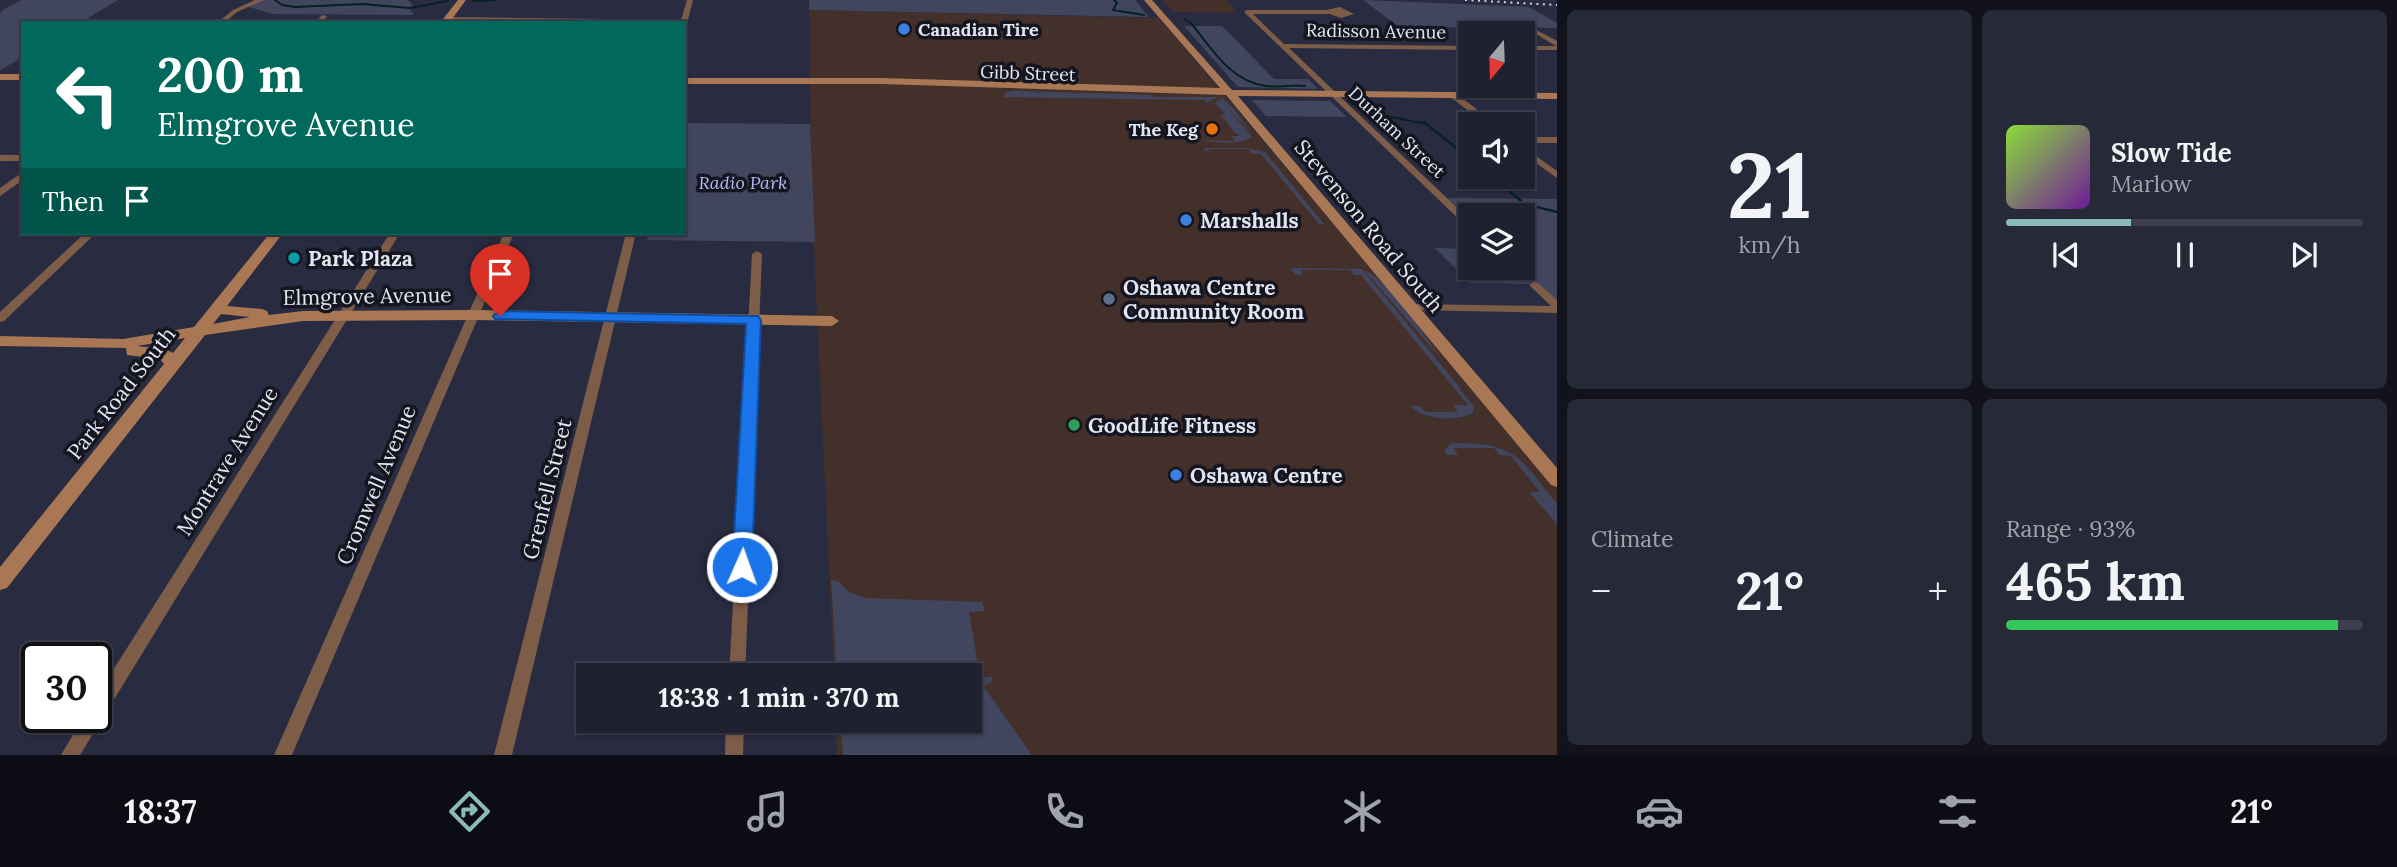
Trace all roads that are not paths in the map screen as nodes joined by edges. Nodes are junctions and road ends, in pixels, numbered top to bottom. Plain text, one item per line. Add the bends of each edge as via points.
1 (261, 0) edge
2 (462, 0) edge
3 (690, 0) edge
4 (1148, 0) edge
5 (1330, 12) dead end
6 (324, 16) dead end
7 (222, 21) edge
8 (319, 21) edge
9 (445, 21) edge
10 (523, 21) edge
11 (684, 21) edge
12 (1535, 32) edge
13 (1282, 46) junction
14 (1557, 46) edge
15 (1535, 47) edge
16 (1458, 48) edge
17 (0, 77) edge
18 (21, 77) edge
19 (686, 80) edge
20 (1230, 93) junction
21 (1330, 93) junction
22 (1452, 94) junction
23 (1557, 96) edge
24 (1476, 112) edge
25 (1535, 140) edge
26 (1557, 140) edge
27 (0, 158) edge
28 (21, 158) edge
29 (1535, 158) edge
30 (1557, 175) edge
31 (21, 176) edge
32 (0, 192) edge
33 (1458, 214) edge
34 (89, 235) edge
35 (276, 235) edge
36 (394, 235) edge
37 (508, 235) edge
38 (631, 235) edge
39 (757, 254) dead end
40 (1534, 285) dead end
41 (1411, 307) junction
42 (1557, 308) edge
43 (217, 309) junction
44 (473, 315) junction
45 (303, 316) junction
46 (345, 317) junction
47 (0, 318) edge
48 (611, 318) junction
49 (753, 320) junction
50 (832, 321) dead end
51 (198, 332) junction
52 (0, 341) edge
53 (106, 345) junction
54 (173, 364) junction
55 (1557, 480) edge
56 (0, 582) edge
57 (738, 663) edge
58 (112, 688) edge
59 (83, 733) edge
60 (735, 733) edge
61 (69, 755) edge
62 (283, 755) edge
63 (503, 755) edge
64 (734, 755) edge

1 - 7 street
2 - 9 main road
3 - 11 street
4 - 20 main road, Stevenson Road South
5 - 13 street, Durham Street via 1247,12
6 - 8 street
9 - 10 street
12 - 14 street
13 - 16 street, Radisson Avenue
13 - 21 street, Durham Street
14 - 15 street
17 - 18 main road
19 - 20 main road, Gibb Street
20 - 21 main road, Gibb Street
20 - 41 main road, Stevenson Road South
21 - 22 main road, Gibb Street
21 - 33 street, Durham Street
22 - 23 main road, Gibb Street
22 - 24 street
25 - 26 street
27 - 28 street
29 - 30 street
31 - 32 street
34 - 47 street
35 - 43 main road, Park Road South
36 - 46 street, Montrave Avenue
37 - 44 street, Cromwell Avenue
38 - 48 street, Grenfell Street
39 - 49 street
40 - 42 street
41 - 42 street
41 - 55 main road, Stevenson Road South
43 - 45 main road
43 - 51 main road, Park Road South
44 - 46 main road, Elmgrove Avenue
44 - 48 main road, Elmgrove Avenue
44 - 62 street, Cromwell Avenue
45 - 46 main road, Elmgrove Avenue
45 - 51 main road, Elmgrove Avenue
46 - 58 street, Montrave Avenue
48 - 49 main road, Elmgrove Avenue
48 - 63 street, Grenfell Street
49 - 50 main road, Elmgrove Avenue
49 - 57 street
51 - 53 main road, Elmgrove Avenue
51 - 54 main road, Park Road South
52 - 53 main road
53 - 54 main road via 160,352
54 - 56 main road, Park Road South
59 - 61 street
60 - 64 street

